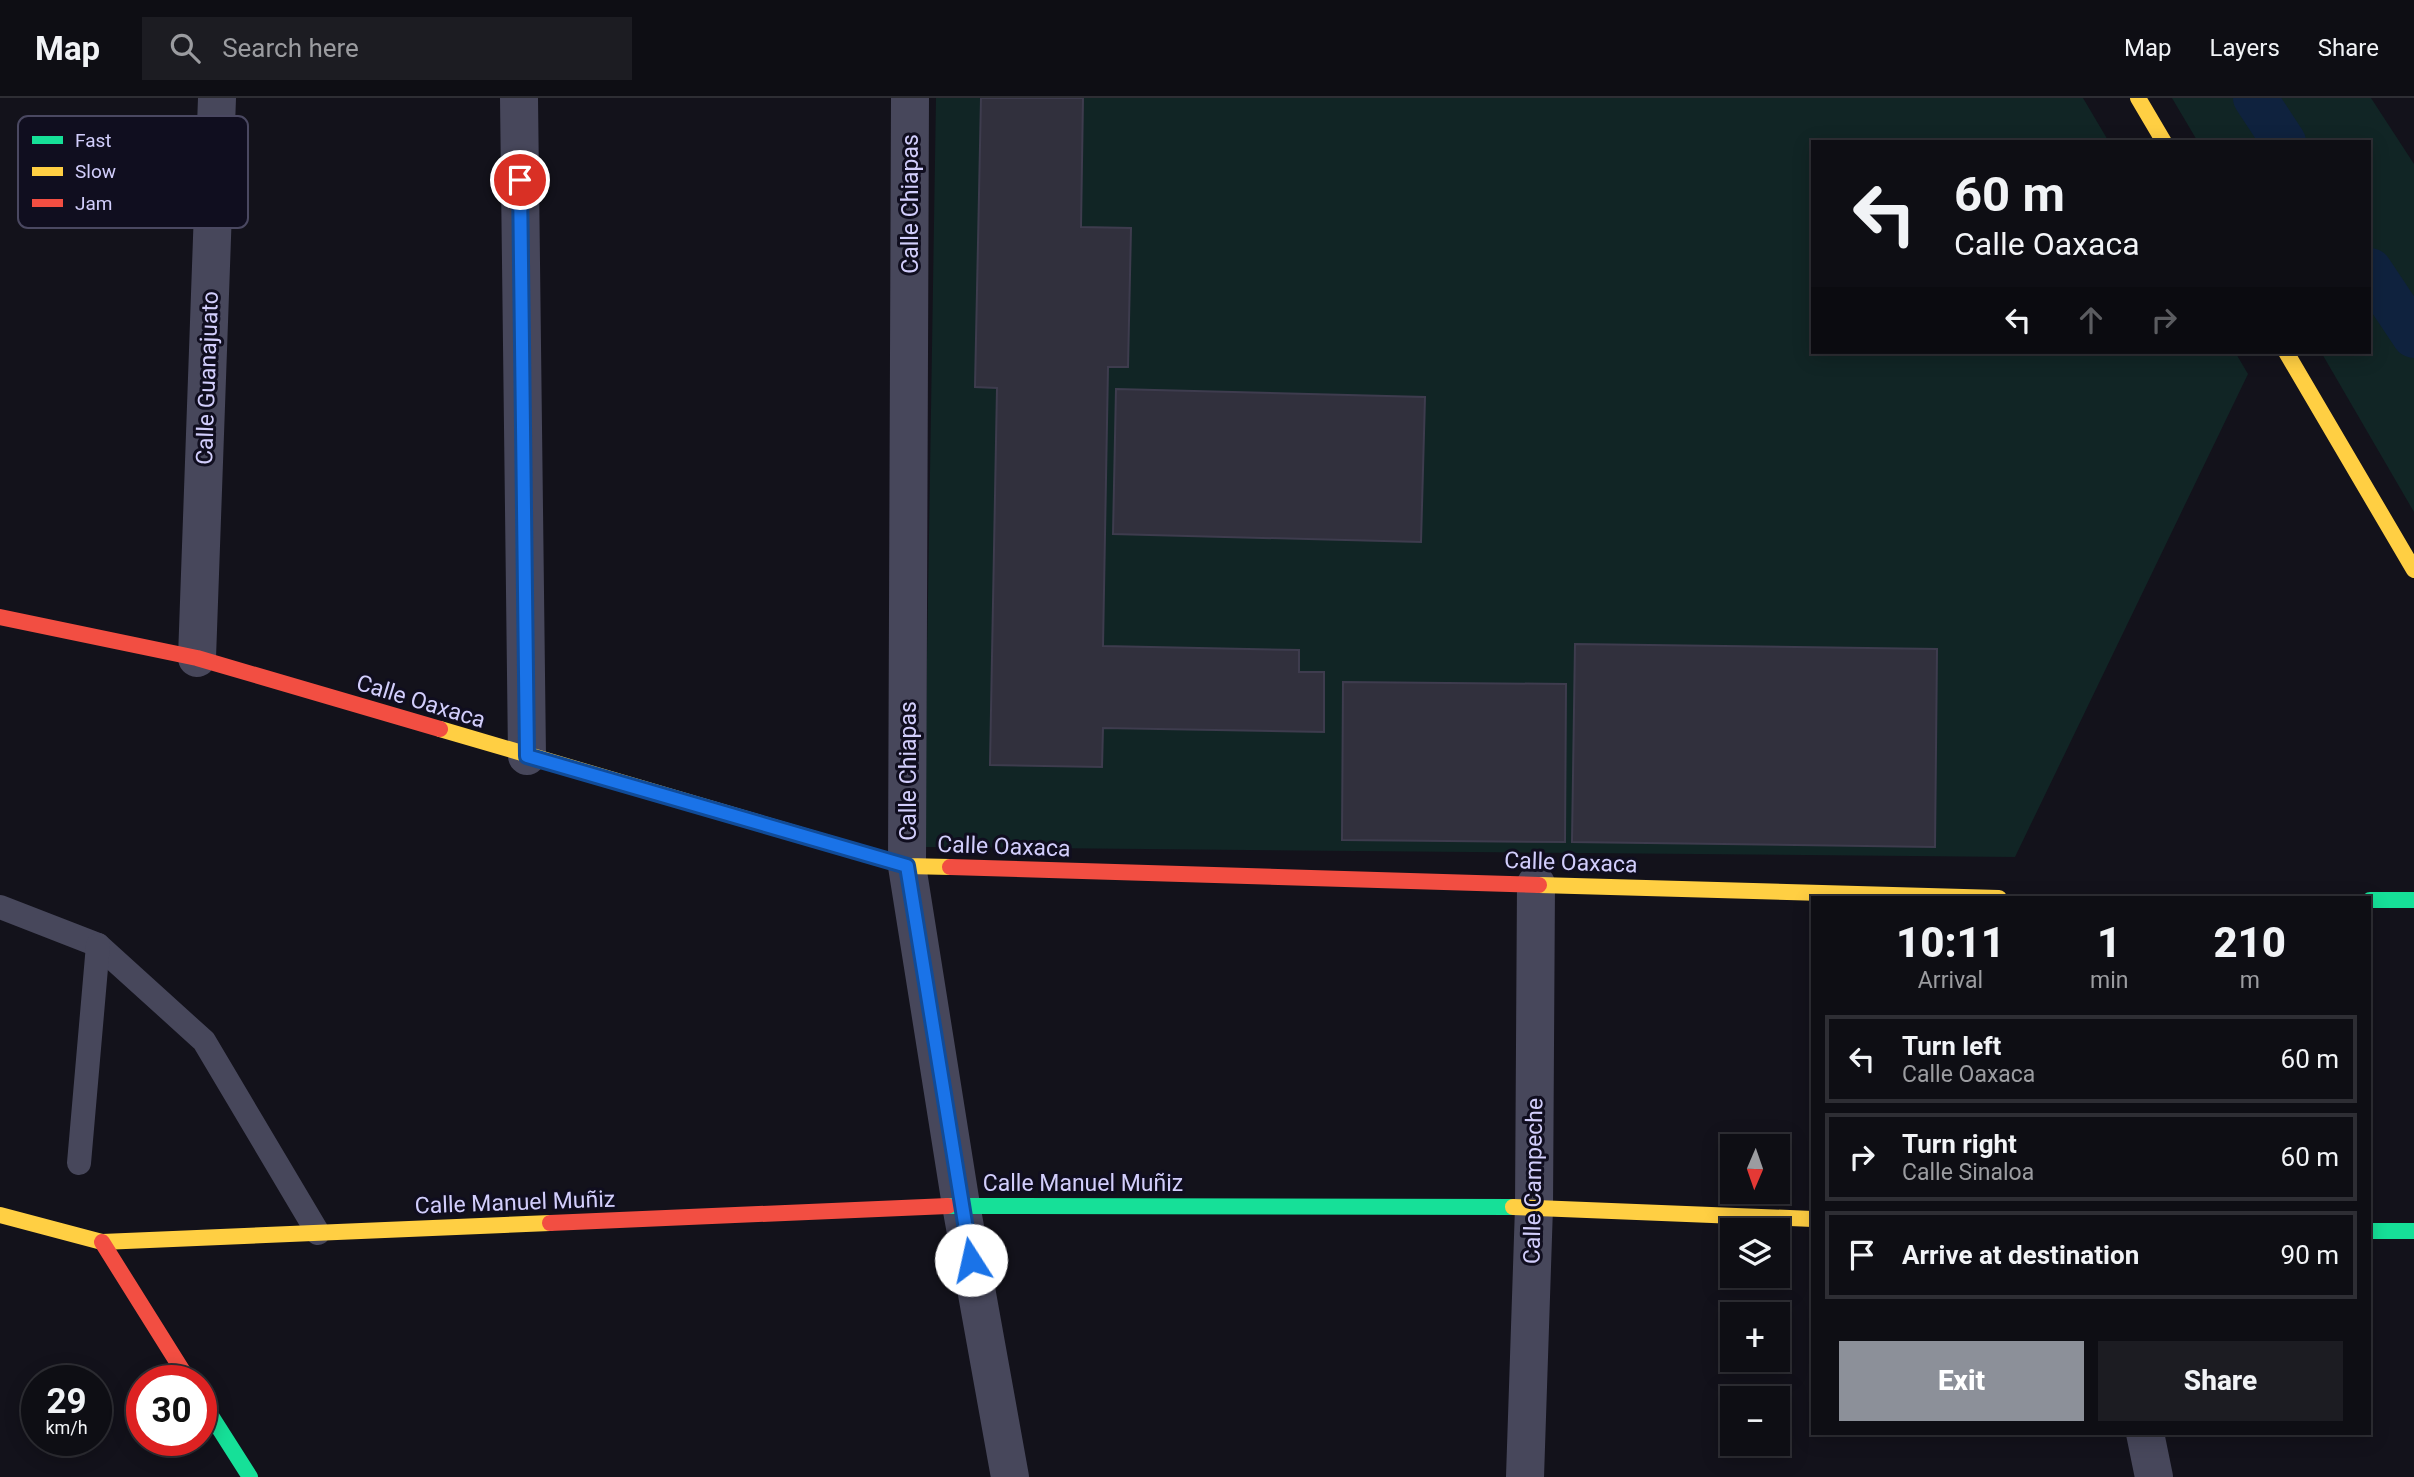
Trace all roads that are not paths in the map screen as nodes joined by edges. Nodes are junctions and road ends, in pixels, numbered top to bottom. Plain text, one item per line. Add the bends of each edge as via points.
1 (217, 98) edge
2 (519, 98) edge
3 (910, 98) edge
4 (2138, 98) edge
5 (216, 116) edge
6 (2163, 140) edge
7 (212, 228) edge
8 (2287, 354) edge
9 (2414, 570) edge
10 (0, 617) edge
11 (197, 658) junction
12 (527, 756) junction
13 (907, 866) junction
14 (1536, 884) junction
15 (1932, 896) edge
16 (2371, 900) edge
17 (2414, 900) edge
18 (0, 907) edge
19 (98, 945) junction
20 (79, 1163) dead end
21 (961, 1205) junction
22 (1534, 1207) junction
23 (0, 1215) edge
24 (1811, 1219) edge
25 (2371, 1231) edge
26 (2414, 1231) edge
27 (318, 1233) junction
28 (102, 1242) junction
29 (179, 1365) edge
30 (217, 1425) edge
31 (2146, 1435) edge
32 (250, 1477) edge
33 (1010, 1477) edge
34 (1525, 1477) edge
35 (2154, 1477) edge

1 - 5 street, Calle Guanajuato
2 - 12 street
3 - 13 street, Calle Chiapas
4 - 6 street
7 - 11 street, Calle Guanajuato
8 - 9 street
10 - 11 street, Calle Oaxaca
11 - 12 street, Calle Oaxaca
12 - 13 street, Calle Oaxaca
13 - 14 street, Calle Oaxaca
13 - 21 street, Calle Chiapas
14 - 15 street, Calle Oaxaca
14 - 22 street, Calle Campeche
16 - 17 street
18 - 19 lane
19 - 20 lane
19 - 27 lane via 204,1041
21 - 22 street, Calle Manuel Muñiz
21 - 27 street, Calle Manuel Muñiz
21 - 33 street, Calle Chiapas
22 - 24 street, Calle Manuel Muñiz
22 - 34 street, Calle Campeche
23 - 28 street, Calle Manuel Muñiz
25 - 26 street
27 - 28 street, Calle Manuel Muñiz
28 - 29 street
30 - 32 street
31 - 35 street

